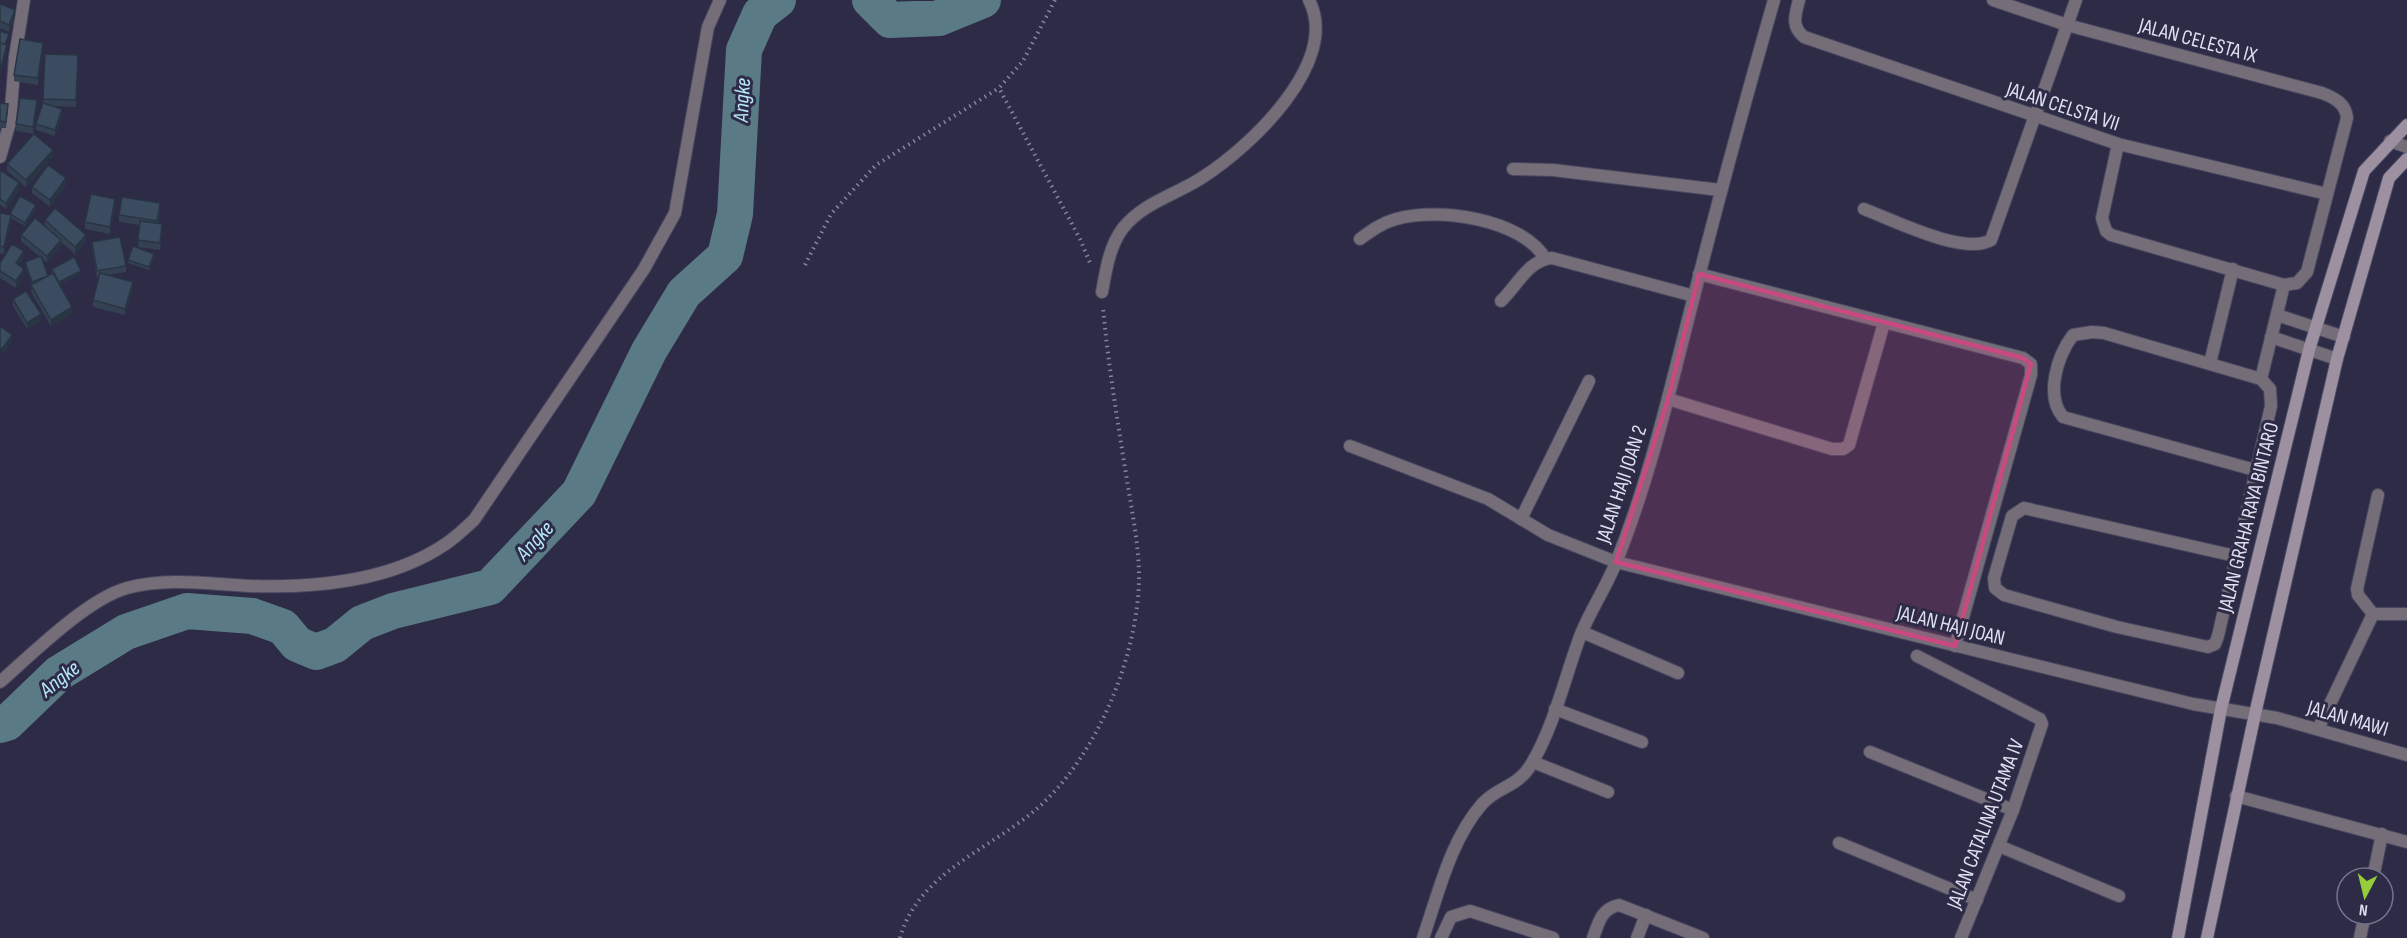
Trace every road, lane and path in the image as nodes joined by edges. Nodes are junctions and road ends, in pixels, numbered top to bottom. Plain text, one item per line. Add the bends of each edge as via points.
1 (24, 0) edge
2 (720, 0) edge
3 (1055, 0) edge
4 (1309, 0) edge
5 (1774, 0) edge
6 (1799, 0) edge
7 (1994, 0) edge
8 (2076, 0) edge
9 (2067, 25) junction
10 (999, 88) junction
11 (2036, 118) junction
12 (2407, 125) edge
13 (2390, 141) junction
14 (2118, 144) junction
15 (2407, 147) edge
16 (0, 157) edge
17 (2407, 159) edge
18 (1513, 169) dead end
19 (1720, 190) junction
20 (2327, 194) junction
21 (1864, 209) dead end
22 (1360, 239) dead end
23 (1545, 258) junction
24 (805, 265) dead end
25 (2233, 268) junction
26 (1700, 274) junction
27 (2284, 285) junction
28 (1101, 292) junction
29 (1694, 296) junction
30 (1501, 301) dead end
31 (2277, 315) junction
32 (1884, 323) junction
33 (2316, 328) junction
34 (2271, 337) junction
35 (2344, 337) junction
36 (2309, 350) junction
37 (2337, 359) junction
38 (2210, 363) junction
39 (2261, 379) junction
40 (1589, 381) dead end
41 (1668, 399) junction
42 (1350, 446) dead end
43 (2255, 470) junction
44 (2378, 495) dead end
45 (1521, 519) junction
46 (2235, 556) junction
47 (1616, 562) junction
48 (2373, 614) junction
49 (2407, 614) edge
50 (1582, 632) junction
51 (1955, 646) junction
52 (1917, 656) dead end
53 (1678, 673) dead end
54 (0, 681) edge
55 (1556, 709) junction
56 (2221, 709) junction
57 (2254, 714) junction
58 (2277, 718) joint
59 (2318, 729) junction
60 (1642, 742) dead end
61 (1870, 752) dead end
62 (2407, 755) edge
63 (1533, 762) junction
64 (1608, 792) dead end
65 (2236, 796) junction
66 (2013, 810) junction
67 (2382, 834) junction
68 (2407, 842) edge
69 (1839, 843) dead end
70 (1999, 846) junction
71 (2375, 866) edge
72 (2119, 896) dead end
73 (1977, 900) junction
74 (1646, 915) junction
75 (1964, 937) edge
76 (900, 938) edge
77 (1423, 938) edge
78 (1441, 938) edge
79 (1553, 938) edge
80 (1593, 938) edge
81 (1637, 938) edge
82 (1702, 938) edge
83 (2178, 938) edge
84 (2207, 938) edge

1 - 16 street via 10,122
2 - 54 street via 708,27 675,213 644,268 474,520 446,544 384,573 318,585 185,582 125,588 83,611
3 - 10 path via 1023,61
4 - 28 street via 1317,26 1316,46 1307,71 1290,95 1253,136 1205,176 1137,214 1122,229 1111,249
5 - 19 street, JALAN HAJI JOAN 2
6 - 11 street, JALAN CELSTA VII via 1794,19 1796,30 1804,38
7 - 9 street, JALAN CELESTA IX
8 - 9 street
9 - 11 street
9 - 20 street, JALAN CELESTA IX via 2322,93 2342,104 2347,118
10 - 24 path via 876,165 831,213
10 - 28 path via 1080,239
11 - 14 street, JALAN CELSTA VII
11 - 21 street via 1996,230 1984,245 1939,238
12 - 13 main road, JALAN GRAHA RAYA BINTARO
13 - 15 street
13 - 33 main road, JALAN GRAHA RAYA BINTARO via 2364,171
14 - 20 street, JALAN CELSTA VII
14 - 25 street via 2102,218 2106,231 2116,238
17 - 35 main road via 2389,178
18 - 19 street via 1553,170
19 - 26 street, JALAN HAJI JOAN 2
20 - 27 street via 2307,272 2297,283
22 - 23 street via 1380,225 1413,215 1469,218 1513,230 1538,247
23 - 29 street
23 - 30 street via 1532,264
25 - 27 street
25 - 38 street
26 - 29 street, JALAN HAJI JOAN 2
26 - 32 street
27 - 31 street
28 - 76 path via 1139,577 1132,633 1117,684 1101,723 1052,795 1018,825 934,884 913,910
29 - 41 street, JALAN HAJI JOAN 2
31 - 33 street
31 - 34 street
32 - 41 street via 1849,445 1843,449 1832,449
32 - 51 street via 2023,358 2032,369
33 - 35 street
33 - 36 main road, JALAN GRAHA RAYA BINTARO
34 - 36 street
34 - 39 street
35 - 37 main road
36 - 37 street
36 - 56 main road, JALAN GRAHA RAYA BINTARO
37 - 57 main road
38 - 39 street
38 - 43 street via 2104,333 2073,335 2054,381 2056,408 2073,421
39 - 43 street via 2272,397
40 - 45 street
41 - 47 street, JALAN HAJI JOAN 2
42 - 45 street, JALAN HAJI JOAN via 1488,499
43 - 46 street
44 - 48 street via 2356,589
45 - 47 street, JALAN HAJI JOAN
46 - 46 street via 2218,636 2215,644 2208,647 2117,627 2004,595 1995,588 1994,578 2012,516 2024,508
47 - 50 street, JALAN HAJI JOAN 2
47 - 51 street, JALAN HAJI JOAN
48 - 49 street
48 - 59 street
50 - 53 street
50 - 55 street, JALAN HAJI JOAN 2
51 - 56 street, JALAN HAJI JOAN
52 - 66 street, JALAN CATALINA UTAMA IV via 2040,719 2042,723
55 - 60 street
55 - 63 street, JALAN HAJI JOAN 2
56 - 57 street, JALAN HAJI JOAN
56 - 83 main road, JALAN GRAHA RAYA BINTARO
57 - 58 street, JALAN HAJI JOAN
57 - 65 main road
58 - 59 street, JALAN MAWI
59 - 62 street, JALAN MAWI
61 - 66 street
63 - 64 street
63 - 77 street, JALAN HAJI JOAN 2 via 1521,780 1486,799 1467,822 1454,847
65 - 67 street
65 - 84 main road
66 - 70 street, JALAN CATALINA UTAMA IV
67 - 68 street
67 - 71 street
69 - 73 street
70 - 72 street
70 - 73 street, JALAN CATALINA UTAMA IV
73 - 75 street, JALAN CATALINA UTAMA IV
74 - 80 street via 1626,906 1612,906 1601,915
74 - 81 street
74 - 82 street
78 - 79 street via 1451,917 1470,911

